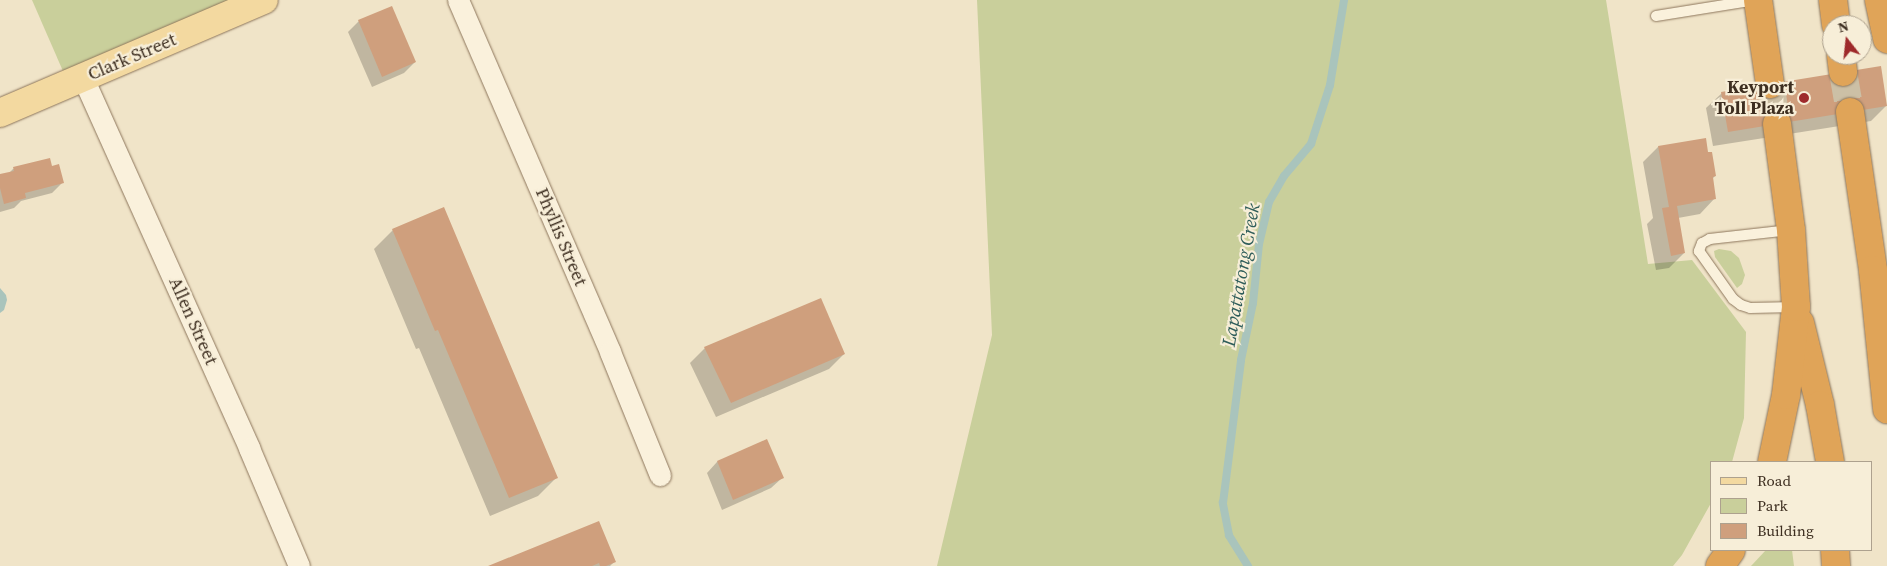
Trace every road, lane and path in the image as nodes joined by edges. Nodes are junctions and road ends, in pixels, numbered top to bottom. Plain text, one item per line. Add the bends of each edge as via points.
1 (264, 0) edge
2 (458, 0) edge
3 (1758, 0) edge
4 (1833, 0) edge
5 (1879, 0) edge
6 (1835, 15) edge
7 (1656, 16) dead end
8 (1887, 39) edge
9 (83, 78) junction
10 (1770, 84) tunnel mouth
11 (1850, 112) tunnel mouth
12 (0, 113) edge
13 (1776, 124) tunnel mouth
14 (1791, 230) junction
15 (1796, 307) junction
16 (1887, 409) edge
17 (1772, 461) edge
18 (1830, 461) edge
19 (660, 475) dead end
20 (1730, 551) edge
21 (1835, 551) edge
22 (299, 566) edge
23 (1720, 566) edge
24 (1836, 566) edge

1 - 9 main road, Clark Street
2 - 19 street, Phyllis Street
3 - 7 lane
3 - 10 highway
4 - 6 highway
5 - 8 highway
9 - 12 main road, Clark Street
9 - 22 street, Allen Street
11 - 16 highway via 1873,270
13 - 14 highway
14 - 15 highway
14 - 15 lane via 1710,239 1698,248 1740,305 1750,308
15 - 17 highway via 1784,404
15 - 18 highway
20 - 23 highway
21 - 24 highway

